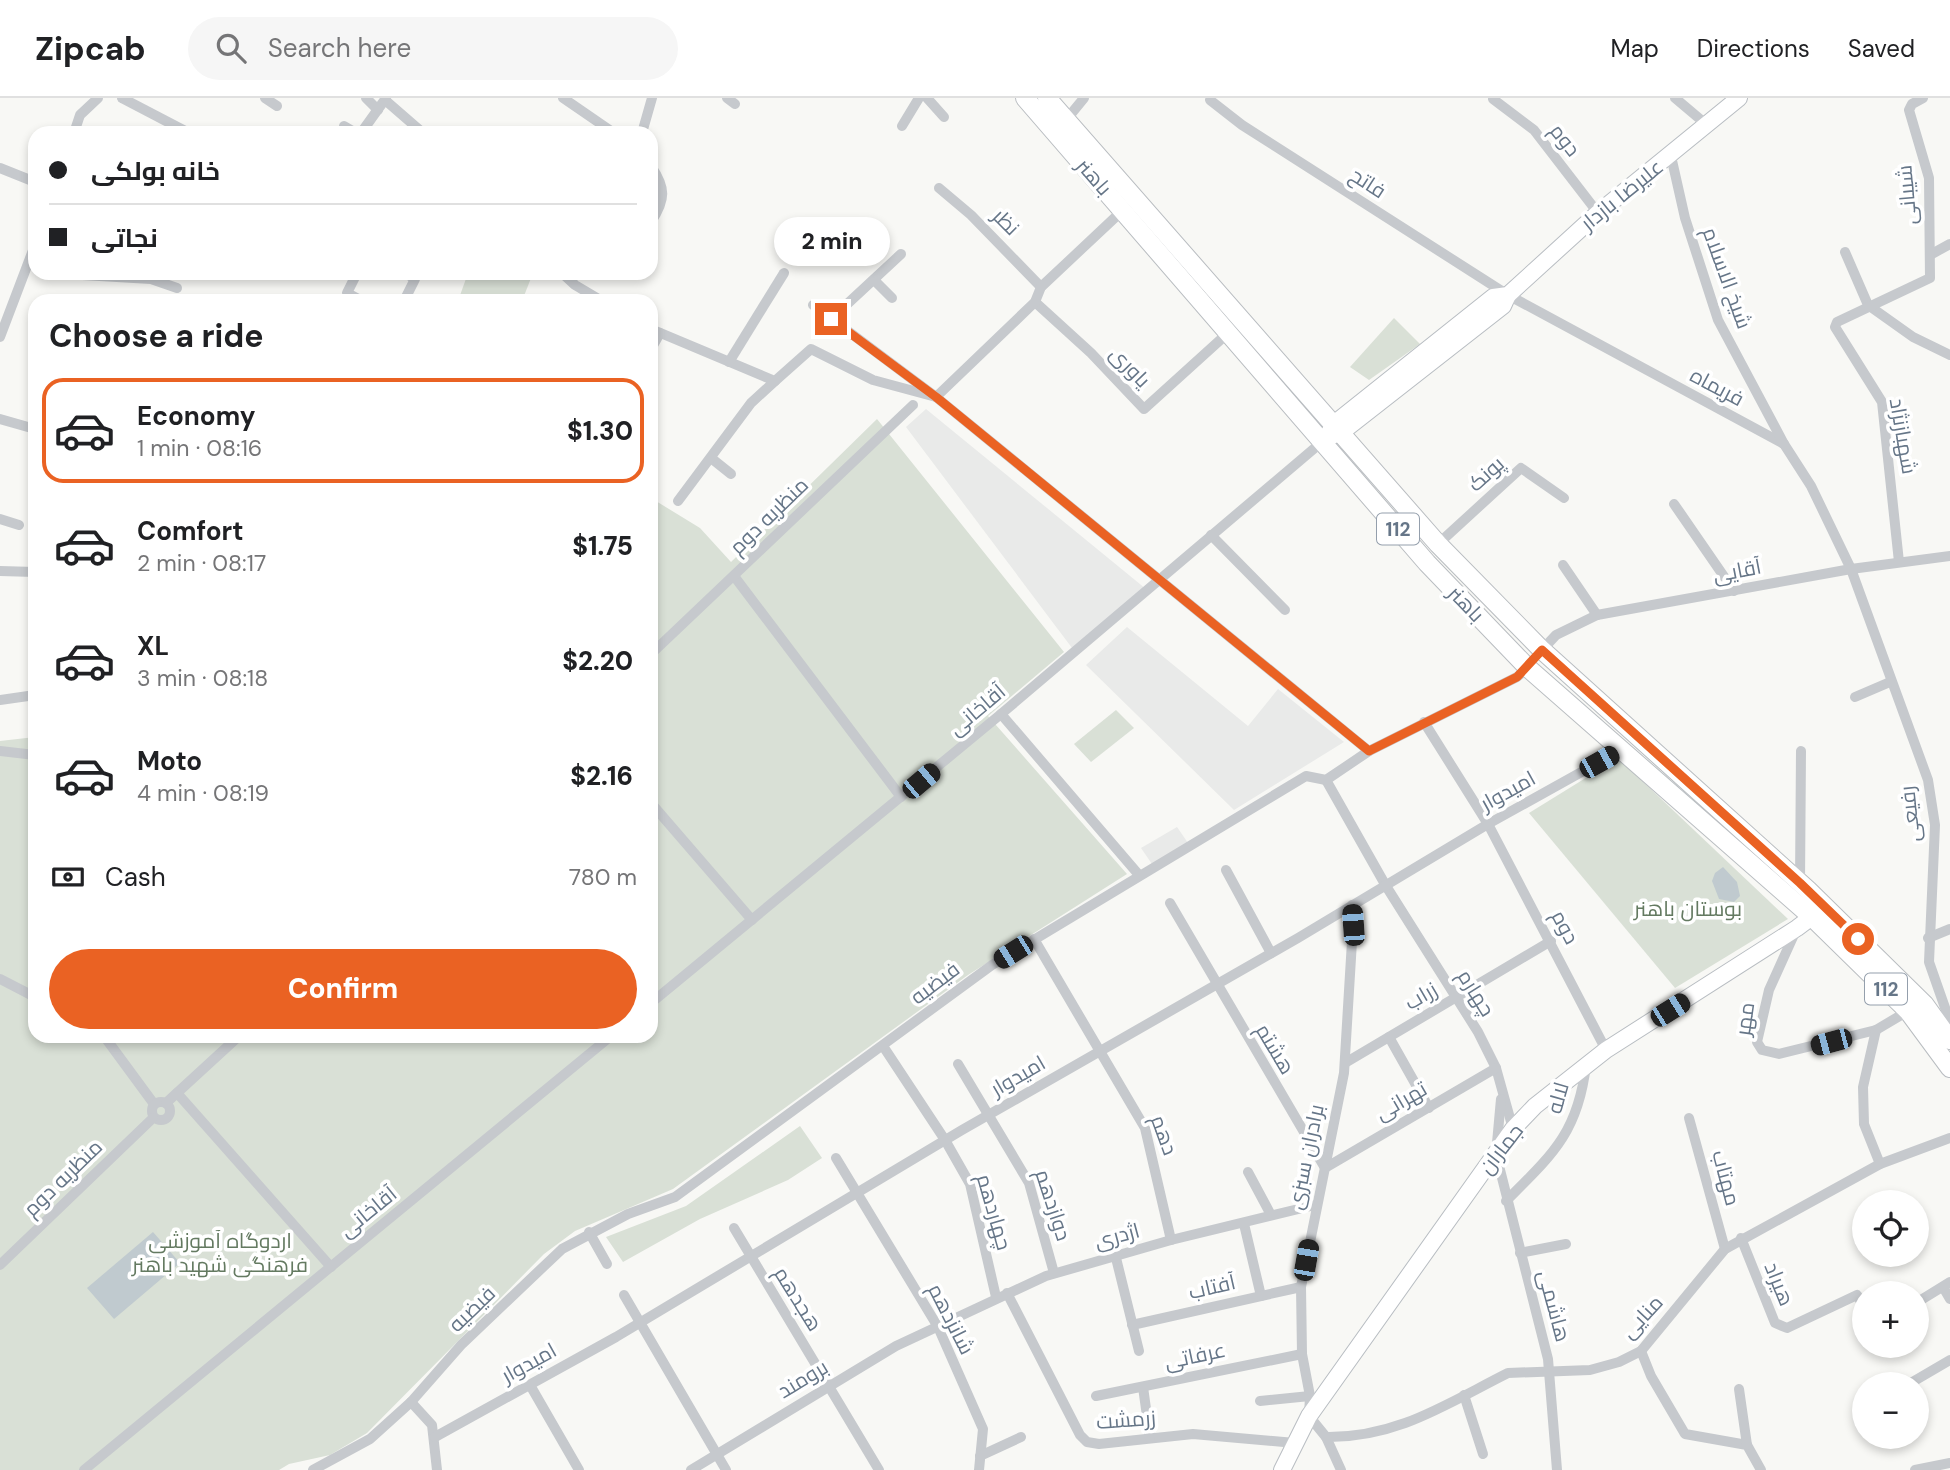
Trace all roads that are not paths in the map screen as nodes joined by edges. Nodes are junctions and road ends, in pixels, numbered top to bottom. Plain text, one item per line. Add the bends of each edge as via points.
1 (99, 98) edge
2 (122, 98) edge
3 (265, 98) edge
4 (366, 98) edge
5 (562, 98) edge
6 (652, 98) edge
7 (919, 98) edge
8 (927, 98) edge
9 (1025, 98) edge
10 (1047, 98) edge
11 (1084, 98) edge
12 (1675, 98) edge
13 (1739, 98) edge
14 (1923, 98) edge
15 (1493, 99) edge
16 (1210, 100) edge
17 (383, 102) edge
18 (277, 106) dead end
19 (944, 117) dead end
20 (1066, 120) junction
21 (1707, 125) junction
22 (76, 126) edge
23 (175, 126) edge
24 (366, 126) edge
25 (411, 126) edge
26 (604, 126) edge
27 (644, 126) edge
28 (902, 126) dead end
29 (1671, 156) junction
30 (0, 168) edge
31 (658, 176) edge
32 (28, 179) edge
33 (939, 188) dead end
34 (658, 207) edge
35 (1124, 210) junction
36 (1598, 213) junction
37 (1950, 244) edge
38 (1845, 252) dead end
39 (901, 254) dead end
40 (1930, 255) junction
41 (784, 273) dead end
42 (28, 275) edge
43 (154, 280) edge
44 (570, 280) edge
45 (577, 280) edge
46 (874, 280) junction
47 (575, 285) junction
48 (1041, 287) junction
49 (177, 288) dead end
50 (590, 294) edge
51 (1508, 295) junction
52 (892, 298) dead end
53 (1035, 302) junction
54 (813, 305) dead end
55 (1868, 305) junction
56 (831, 319) junction
57 (658, 332) edge
58 (1229, 332) junction
59 (0, 338) edge
60 (1950, 355) edge
61 (729, 362) junction
62 (775, 381) junction
63 (936, 397) junction
64 (913, 405) dead end
65 (0, 419) edge
66 (28, 424) edge
67 (1331, 433) junction
68 (1784, 444) junction
69 (710, 458) junction
70 (731, 474) dead end
71 (1564, 498) dead end
72 (678, 501) dead end
73 (1674, 504) dead end
74 (0, 519) edge
75 (19, 524) dead end
76 (1211, 535) junction
77 (1438, 544) junction
78 (1950, 556) edge
79 (1899, 562) junction
80 (1563, 565) dead end
81 (1851, 569) junction
82 (0, 571) edge
83 (28, 572) edge
84 (734, 576) junction
85 (1157, 580) junction
86 (1734, 591) junction
87 (1285, 610) dead end
88 (1597, 615) junction
89 (658, 647) edge
90 (1542, 650) junction
91 (1528, 668) junction
92 (1890, 682) junction
93 (28, 696) edge
94 (1855, 697) dead end
95 (0, 700) edge
96 (1002, 715) junction
97 (1424, 722) junction
98 (1621, 750) junction
99 (0, 751) edge
100 (1369, 751) junction
101 (1801, 751) dead end
102 (28, 754) edge
103 (1326, 780) junction
104 (901, 797) junction
105 (658, 811) edge
106 (1488, 824) junction
107 (1226, 870) dead end
108 (1139, 875) junction
109 (1800, 883) junction
110 (1386, 886) junction
111 (1170, 903) dead end
112 (1352, 905) junction
113 (1811, 918) junction
114 (751, 920) junction
115 (1950, 929) edge
116 (1928, 938) junction
117 (1034, 939) junction
118 (1551, 941) junction
119 (1271, 953) junction
120 (0, 979) edge
121 (1215, 985) junction
122 (28, 993) edge
123 (658, 997) edge
124 (1457, 998) junction
125 (1908, 1011) junction
126 (1950, 1023) edge
127 (1876, 1030) junction
128 (1389, 1037) junction
129 (1950, 1040) edge
130 (110, 1043) edge
131 (231, 1043) edge
132 (603, 1043) edge
133 (883, 1046) junction
134 (1606, 1050) junction
135 (1098, 1052) junction
136 (1345, 1063) junction
137 (958, 1064) dead end
138 (1586, 1065) junction
139 (1496, 1068) junction
140 (1950, 1068) edge
141 (1501, 1092) junction
142 (177, 1093) junction
143 (160, 1104) junction
144 (1429, 1108) junction
145 (990, 1114) junction
146 (153, 1118) junction
147 (1689, 1118) dead end
148 (1513, 1129) junction
149 (1950, 1138) edge
150 (946, 1140) junction
151 (1496, 1154) junction
152 (835, 1158) dead end
153 (1880, 1164) junction
154 (1325, 1168) junction
155 (1248, 1172) dead end
156 (859, 1193) junction
157 (1506, 1201) junction
158 (1315, 1205) junction
159 (1271, 1215) junction
160 (1244, 1224) junction
161 (734, 1228) dead end
162 (589, 1232) junction
163 (1741, 1238) junction
164 (1171, 1240) junction
165 (1566, 1244) dead end
166 (1725, 1249) junction
167 (1520, 1253) junction
168 (748, 1257) junction
169 (1116, 1258) junction
170 (0, 1265) edge
171 (607, 1265) dead end
172 (331, 1267) junction
173 (1054, 1273) junction
174 (1946, 1284) edge
175 (1301, 1287) junction
176 (1002, 1295) junction
177 (1929, 1295) edge
178 (624, 1296) dead end
179 (1261, 1296) junction
180 (1852, 1297) edge
181 (1950, 1299) edge
182 (641, 1321) junction
183 (1132, 1325) junction
184 (938, 1327) junction
185 (1641, 1350) junction
186 (1139, 1351) dead end
187 (1302, 1354) junction
188 (1950, 1360) edge
189 (1551, 1372) junction
190 (1929, 1372) edge
191 (530, 1385) junction
192 (830, 1386) junction
193 (1143, 1387) junction
194 (1739, 1389) dead end
195 (1464, 1395) junction
196 (1096, 1396) dead end
197 (1310, 1396) junction
198 (1260, 1401) dead end
199 (414, 1405) junction
200 (1309, 1416) junction
201 (435, 1437) junction
202 (1021, 1437) dead end
203 (1326, 1437) junction
204 (1150, 1438) junction
205 (372, 1441) junction
206 (1295, 1443) junction
207 (1747, 1445) junction
208 (716, 1453) junction
209 (1483, 1454) dead end
210 (980, 1456) junction
211 (1950, 1463) edge
212 (84, 1470) edge
213 (313, 1470) edge
214 (328, 1470) edge
215 (437, 1470) edge
216 (579, 1470) edge
217 (691, 1470) edge
218 (726, 1470) edge
219 (879, 1470) edge
220 (979, 1470) edge
221 (1282, 1470) edge
222 (1341, 1470) edge
223 (1557, 1470) edge
224 (1760, 1470) edge
225 (1915, 1470) edge

1 - 22 street via 80,115
2 - 23 street
3 - 18 street
4 - 17 street
5 - 26 street
6 - 27 street
7 - 28 street
8 - 19 street
9 - 35 main road, باهنر / 112
10 - 20 main road, باهنر / 112
11 - 20 street
12 - 21 street
13 - 21 main road, علیرضا بازدار
14 - 40 street, شیبانی via 1909,110 1929,178
15 - 36 street, دوم via 1534,130
16 - 51 street, فاتح
17 - 24 street
17 - 25 street
20 - 67 main road, باهنر / 112
21 - 29 main road, علیرضا بازدار
29 - 36 main road, علیرضا بازدار
29 - 68 street, شیخ الاسلام via 1685,218 1718,320
30 - 32 street
31 - 34 street via 664,195
33 - 48 street, نظر
35 - 48 street
35 - 58 main road, باهنر / 112
36 - 51 main road, علیرضا بازدار
37 - 40 street
38 - 55 street
39 - 46 street
40 - 55 street via 1928,281
41 - 61 street
42 - 59 street
43 - 49 street
44 - 47 street
45 - 47 street
46 - 52 street
46 - 56 street
47 - 50 street
48 - 53 street
51 - 67 main road, علیرضا بازدار via 1503,306
51 - 68 street, فریماه
53 - 58 street, یاوری via 1144,409
53 - 63 street
54 - 56 street
55 - 60 street via 1913,337
55 - 79 street, شهبازنژاد via 1836,322 1835,327 1882,402
56 - 63 street
57 - 61 street
58 - 67 main road, باهنر / 112
61 - 62 street
62 - 63 street via 811,349 873,380
62 - 69 street via 751,403
63 - 85 street
64 - 84 street, منظریه دوم
65 - 66 street
67 - 76 street, آقاخانی
67 - 77 main road, باهنر / 112
67 - 91 main road, باهنر / 112 via 1427,563
68 - 81 street, فریماه via 1811,486
69 - 70 street
69 - 72 street
71 - 77 street, پونک via 1521,468
73 - 86 street
74 - 75 street
76 - 85 street, آقاخانی
76 - 87 street
77 - 90 main road, باهنر / 112
78 - 79 street, آقایی
79 - 81 street, آقایی
80 - 88 street
81 - 86 street, آقایی
81 - 92 street, رفیعی
82 - 83 street
84 - 89 street, منظریه دوم
84 - 104 street
85 - 96 street, آقاخانی
85 - 100 street
86 - 88 street, آقایی
88 - 90 street, آقایی via 1556,635
90 - 91 main road
90 - 109 main road, باهنر / 112
91 - 97 street, فیضیه
91 - 98 main road, باهنر / 112
92 - 94 street
92 - 116 street, رفیعی via 1933,804
93 - 95 street
96 - 104 street, آقاخانی
96 - 108 street
97 - 100 street, فیضیه
97 - 106 street, دوم
98 - 106 street, امیدوار
98 - 113 main road, باهنر / 112
99 - 102 street
100 - 103 street, فیضیه
101 - 109 street
103 - 108 street, فیضیه via 1306,776
103 - 110 street, چهارم
104 - 114 street, آقاخانی
105 - 114 street
106 - 110 street, امیدوار
106 - 118 street, دوم
107 - 119 street
108 - 117 street, فیضیه
109 - 113 main road, باهنر / 112
110 - 112 street, امیدوار
110 - 124 street, چهارم
111 - 121 street, هشتم
112 - 119 street, امیدوار
112 - 136 street, برادران سبزی
113 - 125 main road, باهنر / 112
113 - 127 street, مهر via 1769,990 1757,1042 1762,1050 1779,1054
113 - 129 main road, باهنر / 112 via 1925,1005
113 - 134 main road, جماران
114 - 123 street, آقاخانی
115 - 116 street
116 - 126 street, رفیعی via 1929,962
117 - 133 street, فیضیه
117 - 135 street, دهم
118 - 124 street, زراب
118 - 134 street, دوم
119 - 121 street, امیدوار
120 - 122 street
121 - 135 street, امیدوار
121 - 154 street, هشتم
124 - 128 street, زراب
124 - 139 street, چهارم
125 - 127 street, مهر
125 - 140 main road, باهنر / 112
127 - 153 street via 1863,1087 1864,1124
128 - 136 street, زراب
128 - 144 street
130 - 143 street
131 - 142 street
132 - 172 street, آقاخانی
133 - 150 street, چهاردهم
133 - 162 street, فیضیه via 675,1197
134 - 138 main road, جماران
135 - 145 street, امیدوار
135 - 164 street, دهم via 1145,1128
136 - 154 street, برادران سبزی
137 - 145 street, دوازدهم
138 - 148 main road, جماران
138 - 157 street, لاله via 1570,1128 1556,1151
139 - 141 street, چهارم
139 - 144 street, تهرانی
141 - 148 street, چهارم
141 - 151 street, هاشمی
142 - 143 street
142 - 172 street
143 - 146 street
143 - 146 street, منظریه دوم via 170,1110 168,1117
144 - 154 street, تهرانی
145 - 150 street, امیدوار
145 - 173 street, دوازدهم via 1030,1183
146 - 170 street, منظریه دوم
147 - 166 street, مهتاب
148 - 151 main road, جماران
149 - 153 street, منایی
150 - 156 street, امیدوار
150 - 176 street, چهاردهم via 970,1184
151 - 157 street, هاشمی
151 - 200 main road, جماران
152 - 156 street, شانزدهم
153 - 163 street, منایی
154 - 158 street, برادران سبزی
155 - 159 street
156 - 168 street, امیدوار
156 - 184 street, شانزدهم
157 - 167 street, هاشمی
158 - 159 street, اژدری
158 - 175 street, برادران سبزی
159 - 160 street, اژدری
160 - 164 street, اژدری
160 - 179 street
161 - 168 street, هجدهم
162 - 171 street
162 - 199 street, فیضیه via 562,1248 462,1344
163 - 166 street, منایی
163 - 180 street, هیراد via 1774,1324 1780,1328
164 - 169 street, اژدری
165 - 167 street
166 - 185 street, منایی
167 - 189 street, هاشمی
168 - 182 street, امیدوار
168 - 192 street, هجدهم
169 - 173 street, اژدری
169 - 183 street
172 - 212 street, آقاخانی
173 - 176 street, اژدری
174 - 177 street
174 - 181 street
175 - 179 street, آفتاب
175 - 187 street, برادران سبزی
176 - 184 street, اژدری
176 - 204 street, زرمشت via 1087,1442
178 - 182 street
179 - 183 street, آفتاب
182 - 191 street, امیدوار
182 - 208 street
183 - 186 street
184 - 192 street, برومند
184 - 210 street, شانزدهم via 983,1429
185 - 189 street, منایی via 1590,1370
185 - 207 street via 1685,1434
187 - 193 street, عرفاتی
187 - 197 street, برادران سبزی
188 - 190 street
189 - 195 street, منایی via 1508,1373
189 - 223 street, هاشمی
191 - 201 street, امیدوار
191 - 216 street
192 - 208 street, برومند
192 - 219 street, هجدهم
193 - 196 street, عرفاتی
193 - 204 street
194 - 207 street
195 - 203 street, منایی via 1388,1431
195 - 209 street
197 - 198 street
197 - 200 street, برادران سبزی
199 - 201 street via 432,1425
199 - 205 street
200 - 203 street
200 - 206 main road, جماران
201 - 215 street via 432,1448
202 - 210 street
203 - 222 street
204 - 206 street, زرمشت via 1193,1434
205 - 213 street
205 - 214 street
206 - 221 main road, جماران
207 - 224 street
208 - 217 street, برومند
208 - 218 street
210 - 220 street, شانزدهم
211 - 225 street

